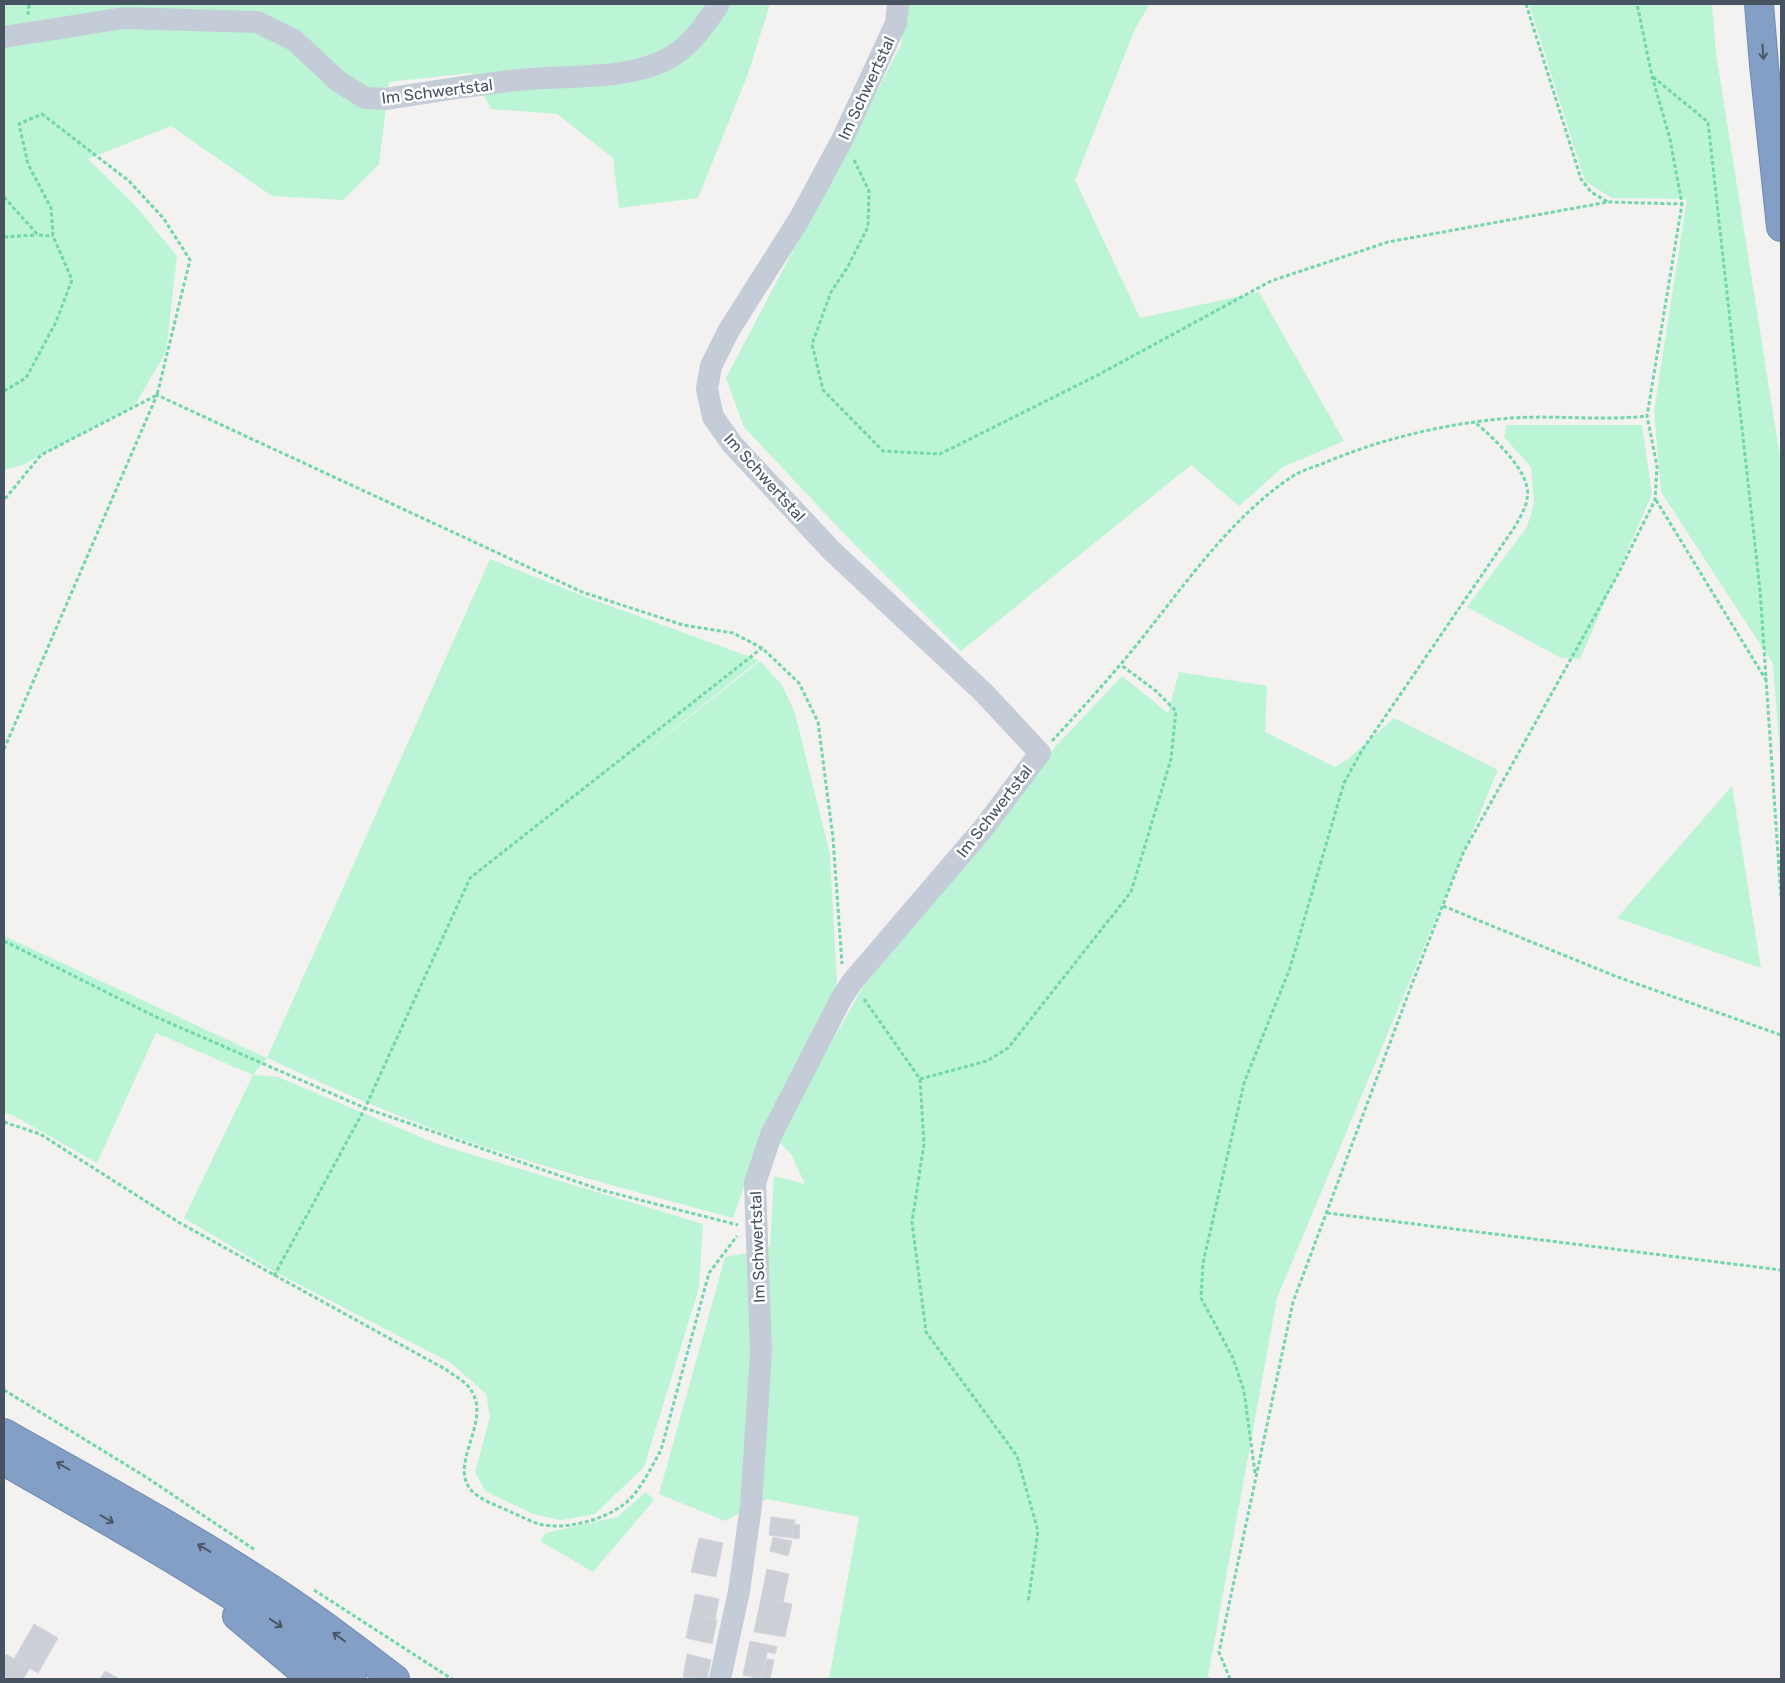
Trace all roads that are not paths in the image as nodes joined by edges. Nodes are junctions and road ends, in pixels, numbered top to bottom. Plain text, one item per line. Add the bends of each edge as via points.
1 (719, 4) edge
2 (898, 4) edge
3 (1760, 4) edge
4 (4, 37) edge
5 (1781, 227) edge
6 (4, 1433) edge
7 (4, 1460) edge
8 (176, 1559) junction
9 (312, 1679) edge
10 (352, 1679) edge
11 (395, 1679) edge
12 (720, 1679) edge

1 - 4 street, Im Schwertstal via 694,39 674,55 645,68 518,80 386,99 364,98 338,81 294,40 257,22 124,18
2 - 12 street, Im Schwertstal via 896,23 842,140 800,218 728,330 711,366 707,389 713,417 732,445 832,551 984,693 1040,753 982,830 840,999 771,1135 755,1183 750,1226 761,1352 751,1506 739,1591
3 -> 5 highway
11 -> 6 highway via 257,1580
7 -> 8 highway
8 - 9 highway via 214,1598
8 -> 10 highway via 294,1634

